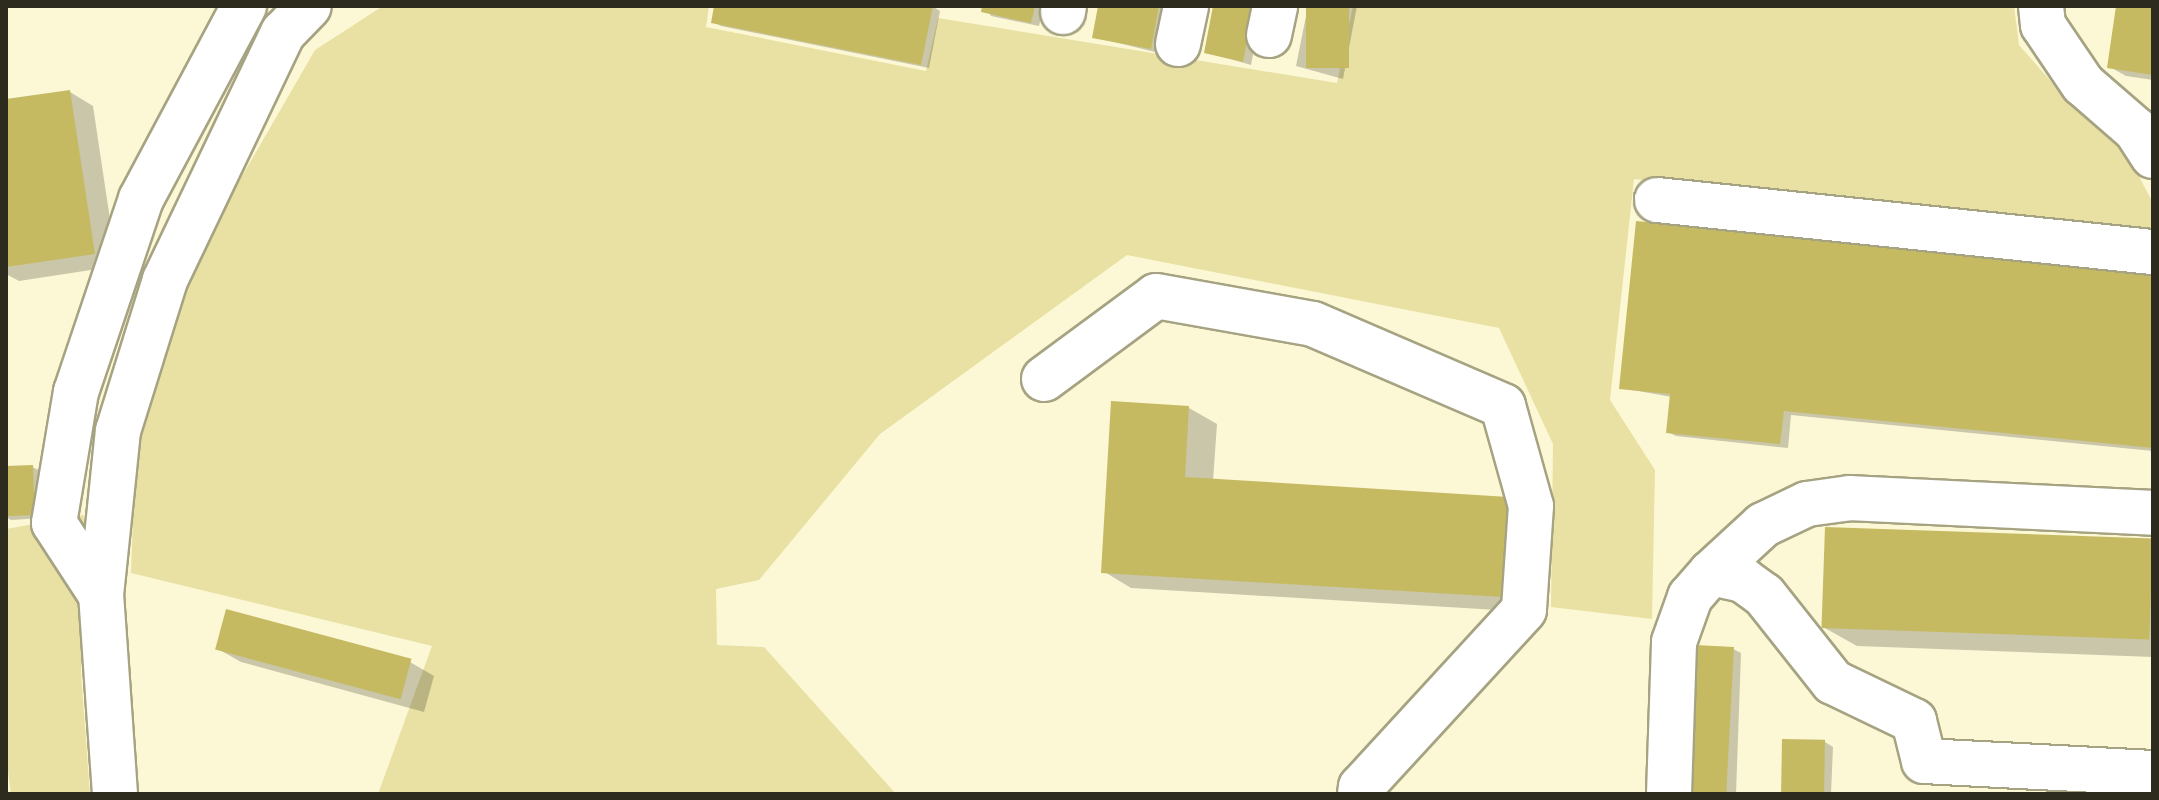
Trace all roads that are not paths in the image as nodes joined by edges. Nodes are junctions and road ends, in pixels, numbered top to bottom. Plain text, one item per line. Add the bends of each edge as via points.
1 (244, 6) edge
2 (309, 6) edge
3 (2041, 6) edge
4 (2153, 156) edge
5 (1657, 200) dead end
6 (2153, 252) edge
7 (1044, 379) dead end
8 (2153, 513) edge
9 (1711, 573) junction
10 (101, 595) junction
11 (2153, 773) edge
12 (1924, 777) edge
13 (115, 794) edge
14 (1360, 794) edge
15 (1669, 794) edge

1 - 10 lane via 141,199 76,392 54,523
2 - 10 lane via 283,33 165,280 118,431
3 - 4 lane via 2043,25 2083,84 2136,130
5 - 6 lane
7 - 14 lane via 1156,296 1313,324 1503,406 1531,506 1524,610
8 - 9 lane via 1850,498 1821,502 1763,525
9 - 12 lane via 1743,580 1764,595 1833,682 1914,721
9 - 15 lane via 1690,597 1674,642
10 - 13 lane
11 - 12 lane

